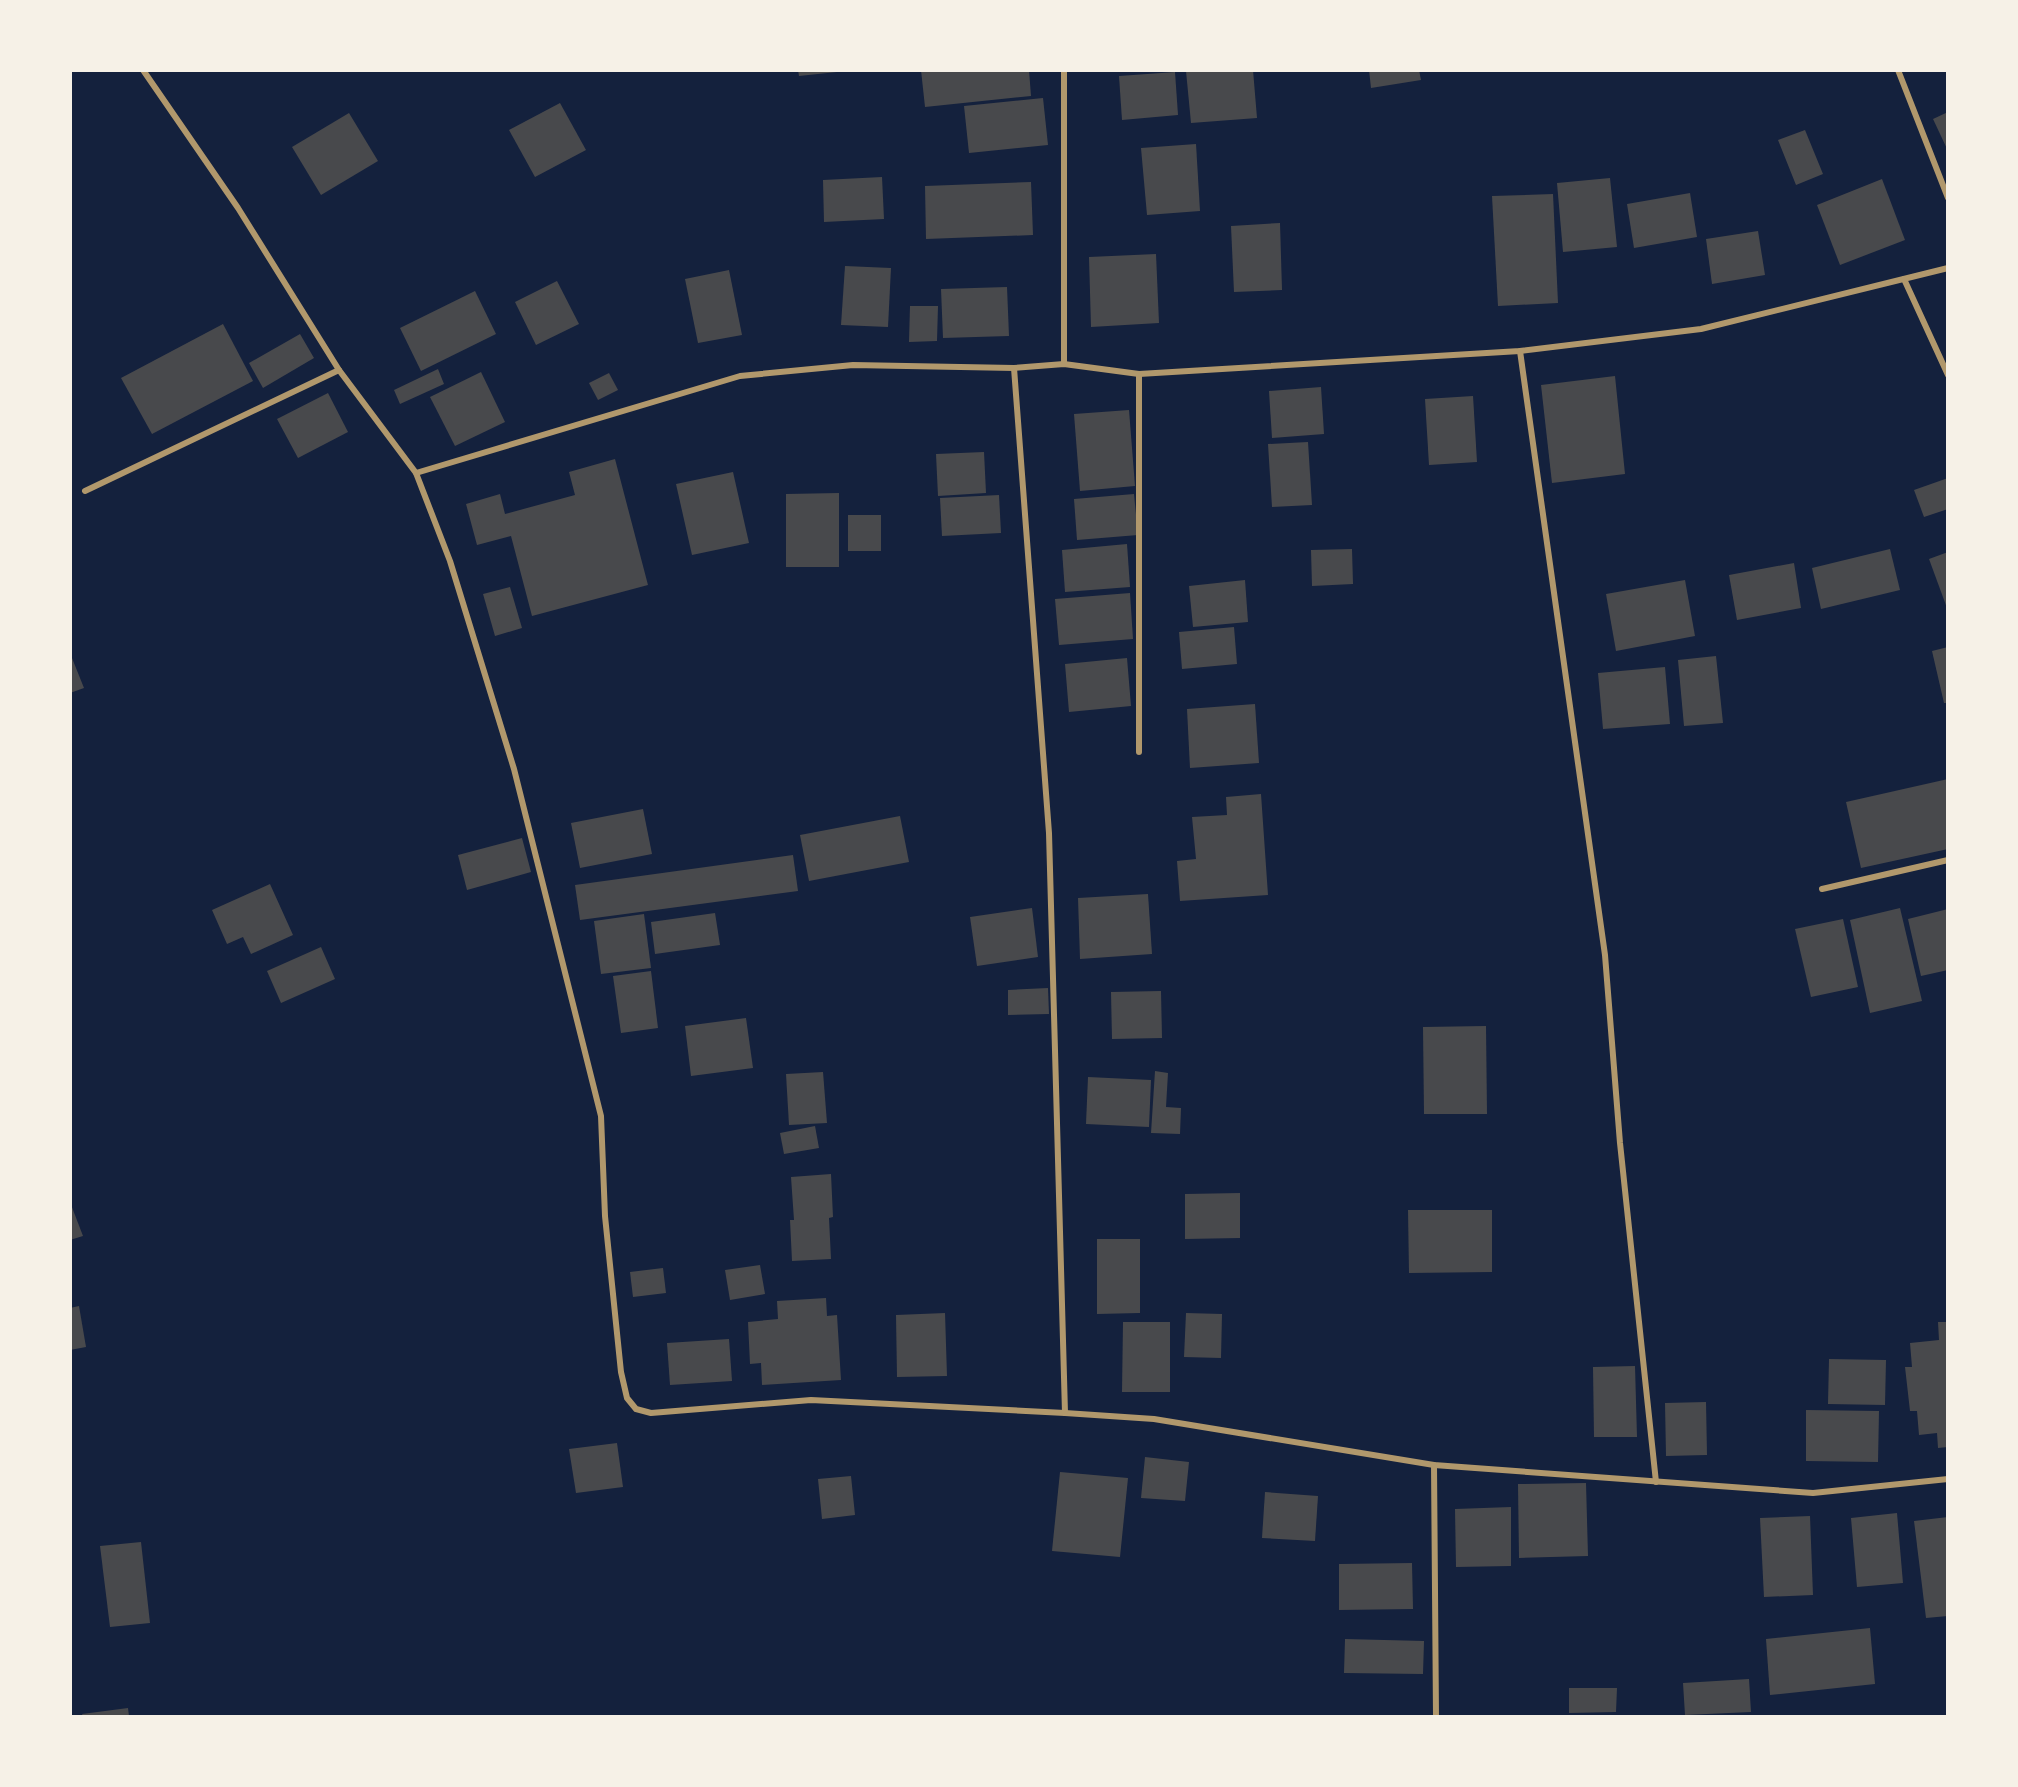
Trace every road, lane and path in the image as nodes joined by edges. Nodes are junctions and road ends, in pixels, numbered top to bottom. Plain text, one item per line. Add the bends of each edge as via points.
1 (143, 70) edge
2 (1064, 70) edge
3 (1898, 70) edge
4 (1947, 198) edge
5 (1947, 268) edge
6 (1904, 279) junction
7 (1520, 351) junction
8 (1064, 364) junction
9 (1014, 368) junction
10 (339, 370) junction
11 (1140, 374) junction
12 (1947, 375) edge
13 (416, 473) junction
14 (85, 491) dead end
15 (1139, 752) dead end
16 (1947, 860) edge
17 (1822, 889) dead end
18 (1065, 1413) junction
19 (1434, 1465) junction
20 (1947, 1479) edge
21 (1656, 1482) junction
22 (1436, 1716) edge

1 - 10 street via 238,208
2 - 8 street
3 - 4 street
5 - 6 street
6 - 7 street via 1701,329
6 - 12 street
7 - 11 street
7 - 21 street via 1605,955 1620,1143
8 - 9 street
8 - 11 street
9 - 13 street via 853,365 740,376
9 - 18 street via 1049,832
10 - 13 street
10 - 14 street
11 - 15 street
13 - 18 street via 450,561 514,769 602,1116 605,1216 627,1398 636,1409 651,1413 811,1400
16 - 17 street
18 - 19 street via 1154,1419
19 - 21 street
19 - 22 street
20 - 21 street via 1813,1493

